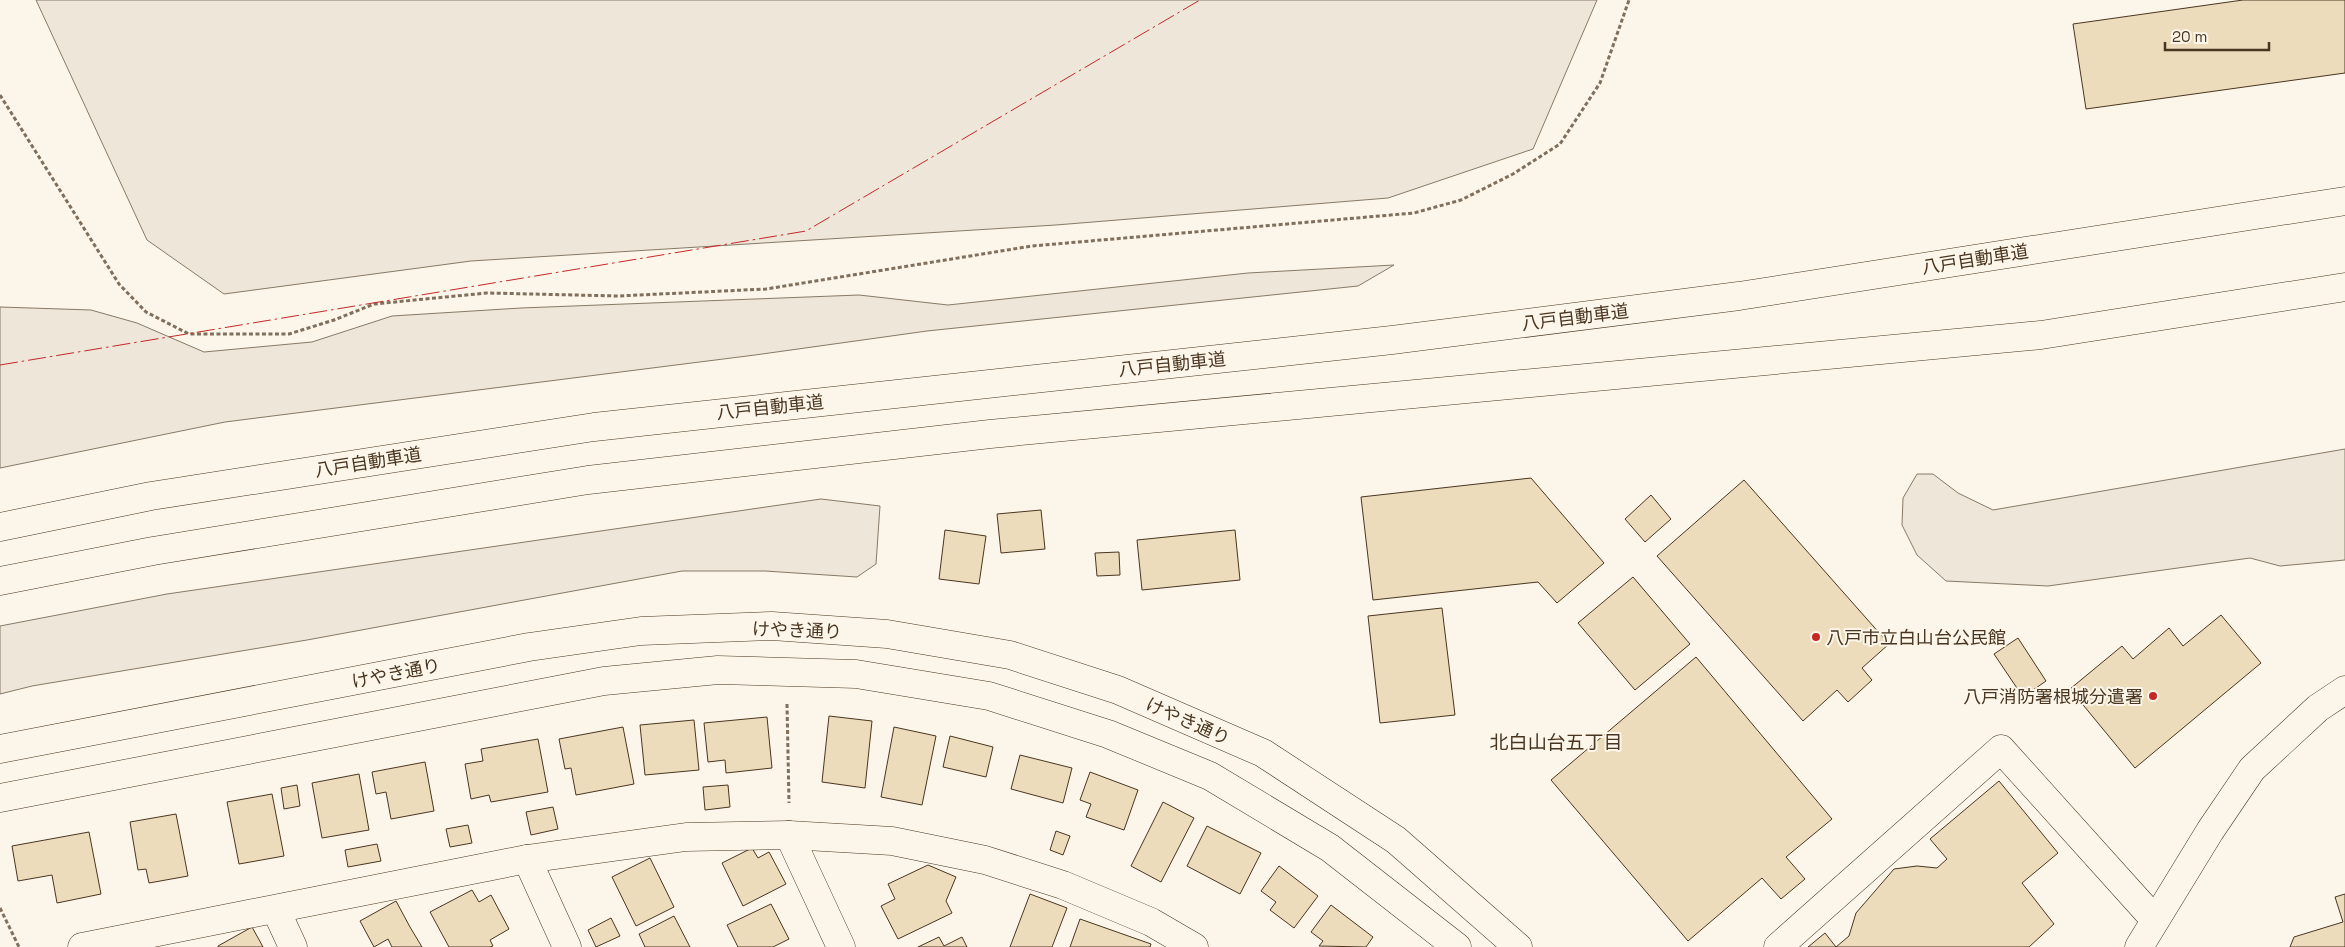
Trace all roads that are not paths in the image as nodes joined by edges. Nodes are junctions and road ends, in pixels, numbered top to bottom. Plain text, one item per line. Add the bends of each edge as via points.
1 (2345, 201) edge
2 (2345, 287) edge
3 (0, 528) edge
4 (0, 581) edge
5 (2345, 690) edge
6 (0, 749) edge
7 (0, 798) edge
8 (789, 835) junction
9 (527, 859) junction
10 (276, 910) junction
11 (2155, 920) junction
12 (82, 947) edge
13 (293, 947) edge
14 (567, 947) edge
15 (841, 947) edge
16 (1194, 947) edge
17 (1457, 947) edge
18 (1518, 947) edge
19 (1778, 947) edge
20 (2139, 947) edge

1 - 3 main road, 八戸自動車道 via 1739,296 1392,340 594,427 151,496
2 - 4 main road via 2041,335 990,434 588,480 153,551
5 - 11 main road via 2318,708 2252,770
6 - 18 main road, けやき通り via 529,647 641,632 772,626 887,634 1010,656 1100,684 1263,754 1396,840
7 - 17 main road via 604,681 718,670 856,674 989,696 1108,734 1210,776 1330,848
8 - 9 main road via 686,836
8 - 15 main road
8 - 16 main road via 892,841 985,860 1063,885 1150,922
9 - 10 main road
9 - 14 main road
10 - 12 main road
10 - 13 main road
11 - 19 main road via 2001,748
11 - 20 main road

